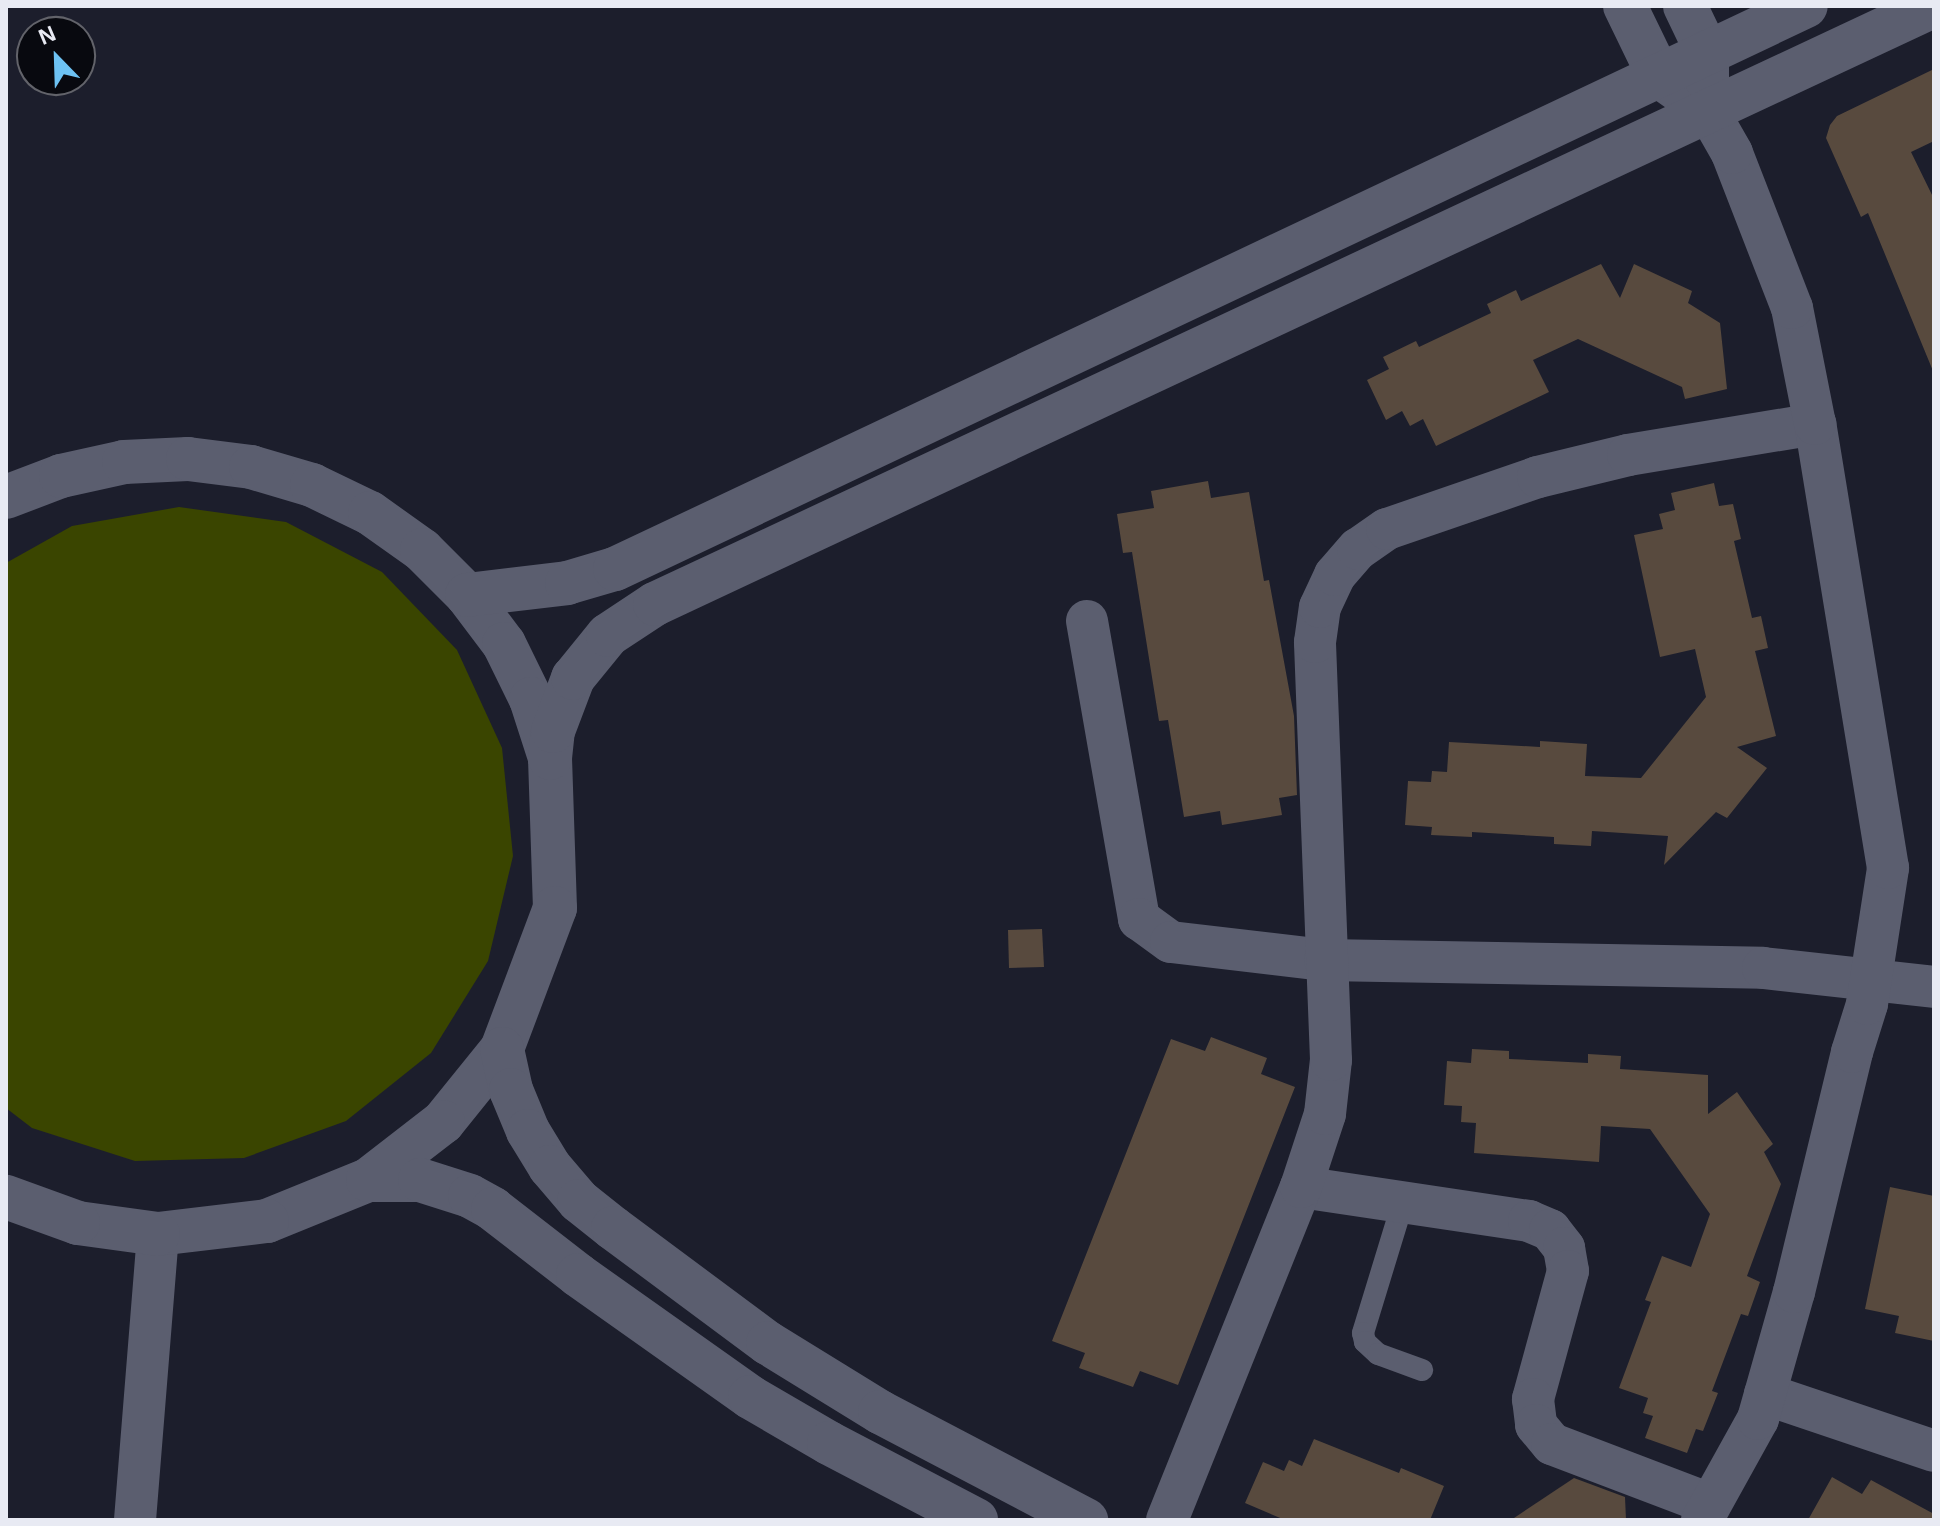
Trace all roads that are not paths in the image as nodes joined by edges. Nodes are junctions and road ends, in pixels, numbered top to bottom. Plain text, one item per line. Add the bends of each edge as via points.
1 (1625, 6) edge
2 (1685, 6) edge
3 (1806, 6) edge
4 (1933, 6) edge
5 (1707, 52) junction
6 (1659, 76) junction
7 (1708, 111) junction
8 (1815, 424) junction
9 (6, 497) edge
10 (467, 595) junction
11 (1087, 621) dead end
12 (550, 758) junction
13 (1325, 960) junction
14 (1871, 978) junction
15 (1934, 987) edge
16 (502, 1049) junction
17 (368, 1180) junction
18 (1301, 1187) junction
19 (6, 1197) edge
20 (1403, 1202) junction
21 (158, 1234) junction
22 (1422, 1370) dead end
23 (1765, 1394) junction
24 (1934, 1451) edge
25 (1706, 1512) edge
26 (135, 1520) edge
27 (976, 1520) edge
28 (1086, 1520) edge
29 (1167, 1520) edge

1 - 6 main road
2 - 5 main road
3 - 5 main road
4 - 7 main road
5 - 6 main road
5 - 7 main road
6 - 7 main road
6 - 10 main road via 626,564 567,583
7 - 8 street via 1732,153 1792,308
7 - 12 main road via 630,618 589,655 573,678 553,731
8 - 13 street via 1584,464 1387,529 1358,549 1335,575 1320,607 1315,642
8 - 14 street via 1888,868
9 - 10 main road via 61,476 124,462 188,459 251,467 312,485 370,513 422,550
10 - 12 main road via 504,644 531,699
11 - 13 street via 1139,919 1171,942
12 - 16 main road via 555,908
13 - 14 street via 1763,968
13 - 18 street via 1329,1089
14 - 15 street
14 - 23 street
16 - 17 main road via 443,1122
16 - 28 main road via 511,1090 535,1143 579,1201 768,1343
17 - 21 main road via 267,1221
17 - 27 main road via 420,1180 470,1196 750,1397
18 - 20 street
18 - 29 street
19 - 21 main road via 78,1223
20 - 22 lane via 1363,1333 1378,1354
20 - 25 street via 1529,1221 1558,1238 1568,1271 1533,1399 1536,1425 1552,1444
21 - 26 street
23 - 24 street
23 - 25 street via 1758,1419

